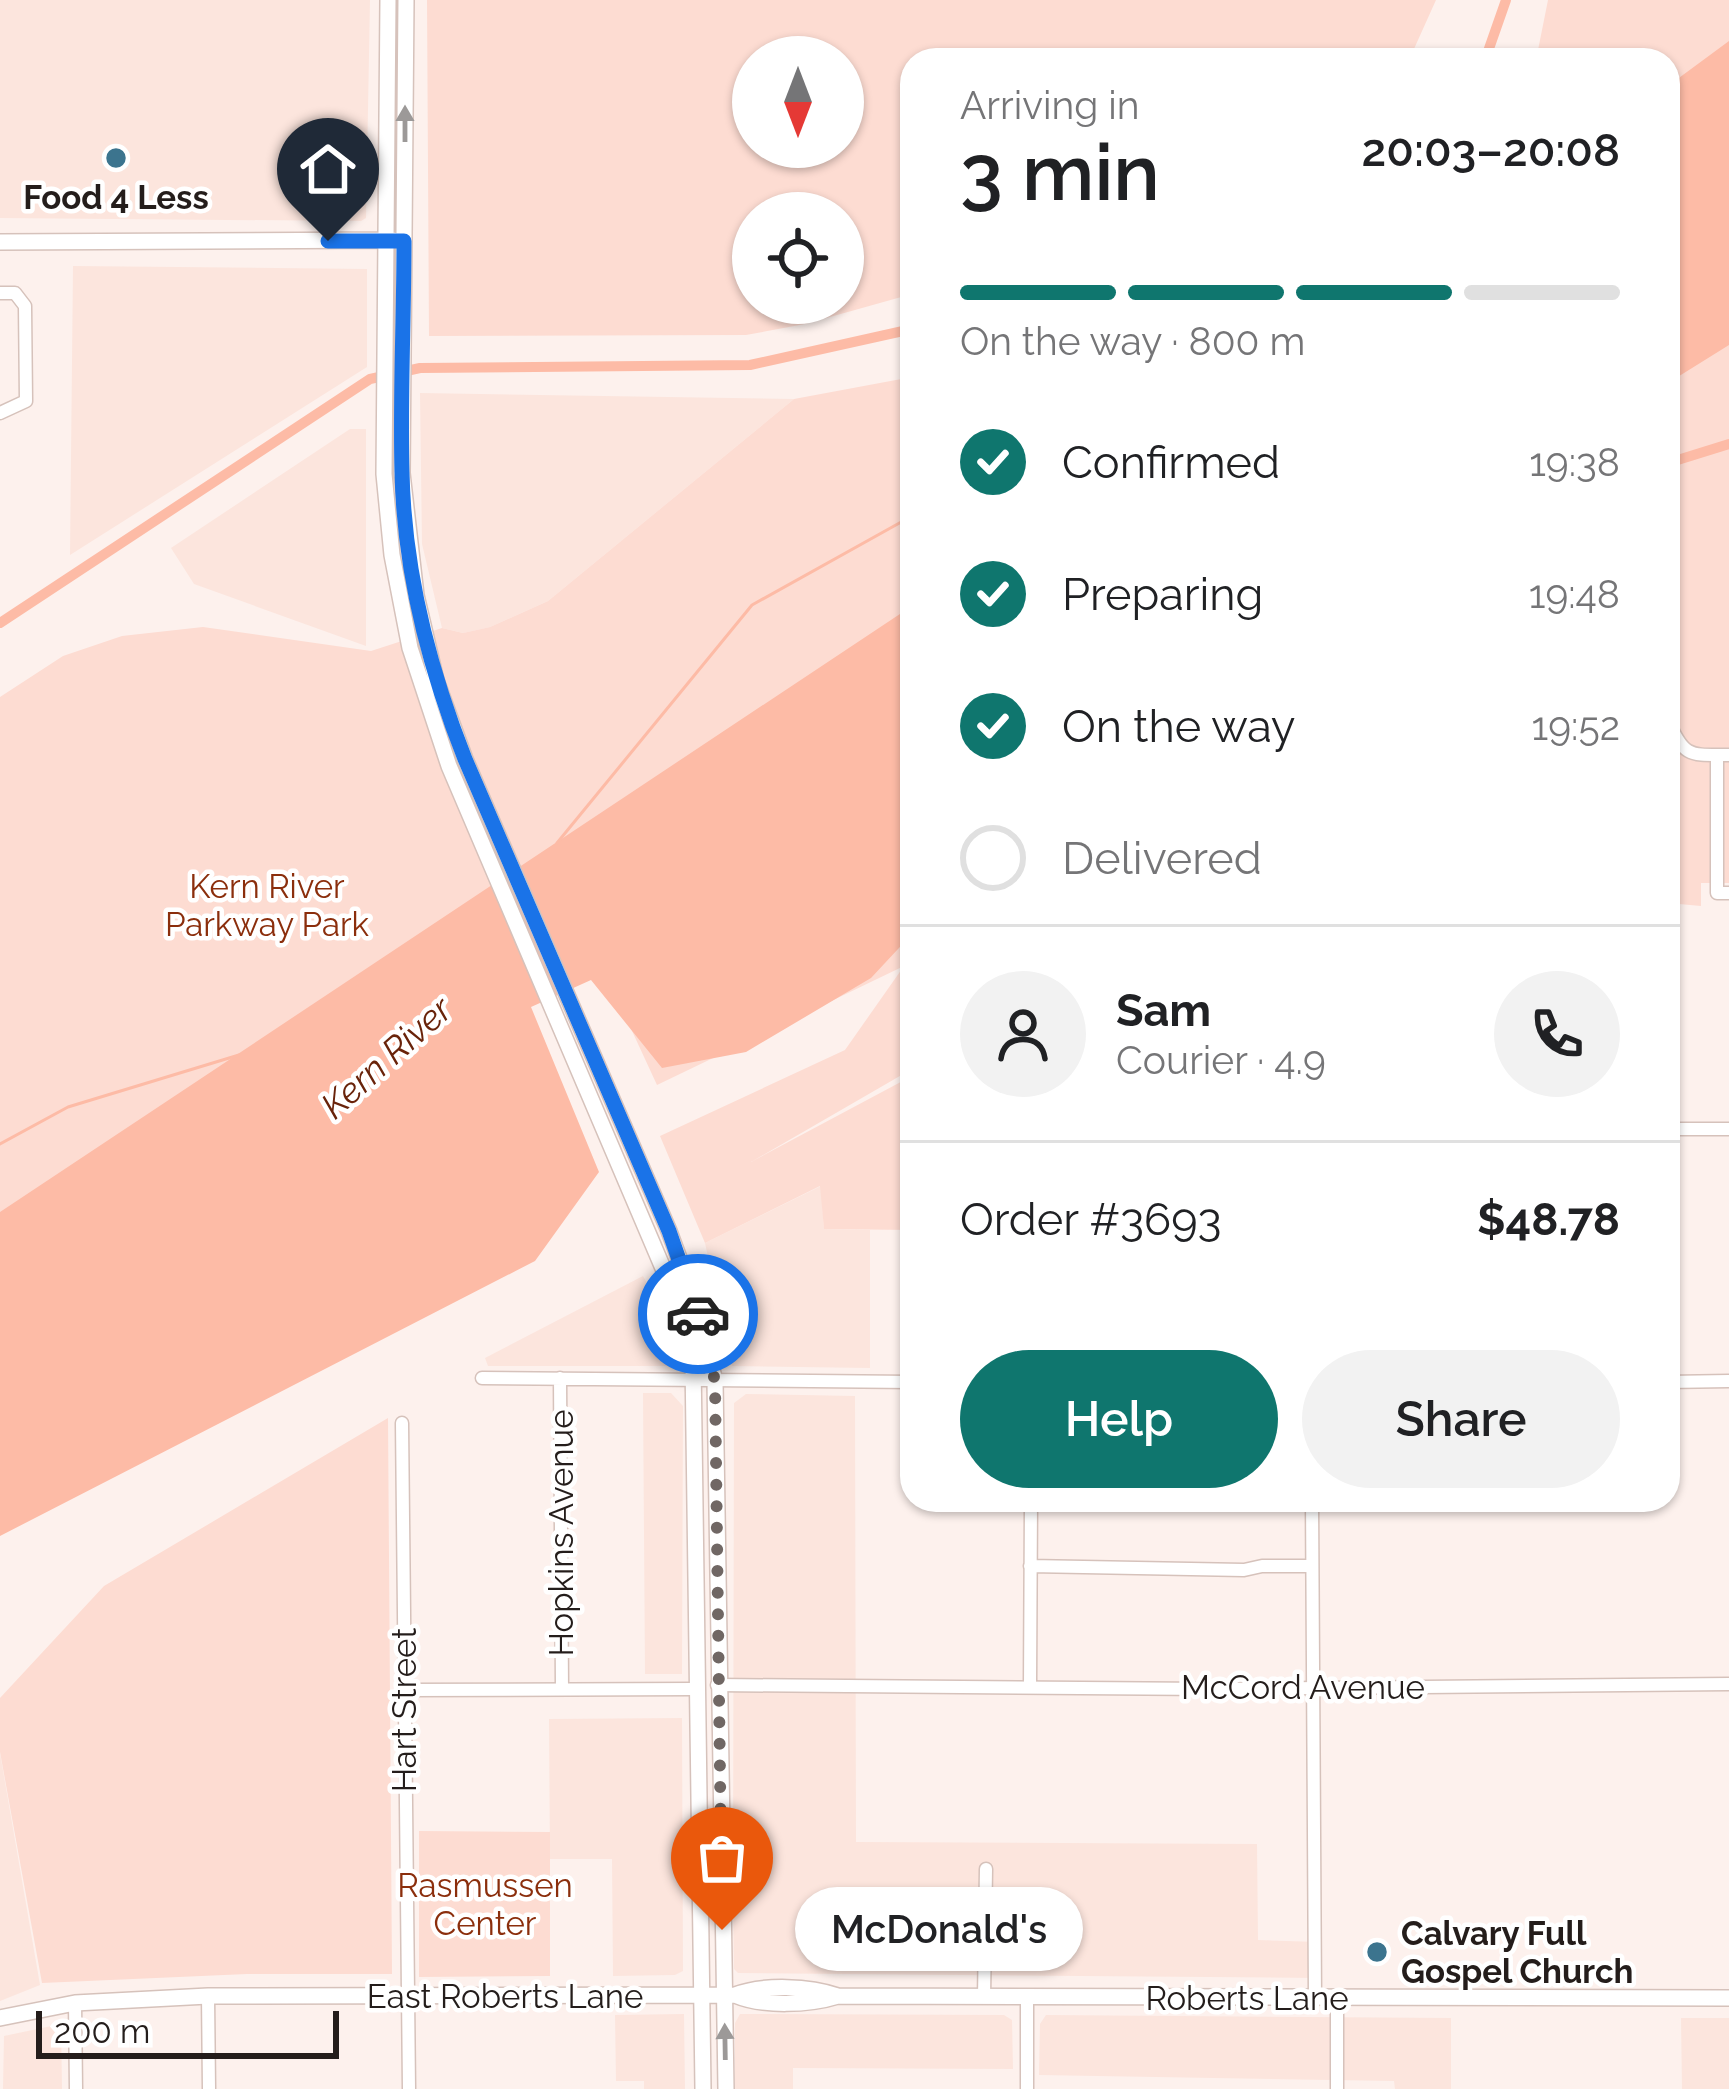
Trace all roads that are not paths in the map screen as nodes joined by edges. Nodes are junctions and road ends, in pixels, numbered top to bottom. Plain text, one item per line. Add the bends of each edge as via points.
1 (388, 0) edge
2 (406, 0) edge
3 (386, 240) junction
4 (404, 241) junction
5 (0, 242) edge
6 (0, 293) edge
7 (0, 413) edge
8 (1680, 748) edge
9 (1723, 755) edge
10 (1723, 893) edge
11 (1680, 1129) edge
12 (1729, 1129) edge
13 (482, 1378) dead end
14 (560, 1378) junction
15 (694, 1381) junction
16 (715, 1381) junction
17 (900, 1382) edge
18 (1680, 1382) edge
19 (1729, 1382) edge
20 (402, 1423) dead end
21 (1031, 1512) edge
22 (1312, 1512) edge
23 (1030, 1566) junction
24 (1312, 1566) junction
25 (694, 1637) junction
26 (717, 1684) junction
27 (1729, 1684) edge
28 (1312, 1685) junction
29 (1030, 1686) junction
30 (562, 1689) junction
31 (694, 1689) junction
32 (404, 1690) junction
33 (718, 1722) junction
34 (986, 1869) dead end
35 (208, 1996) junction
36 (701, 1996) junction
37 (730, 1996) junction
38 (1027, 1996) junction
39 (406, 1997) junction
40 (984, 1997) junction
41 (1315, 1998) junction
42 (1337, 1998) junction
43 (1729, 1998) edge
44 (75, 2003) junction
45 (0, 2018) edge
46 (76, 2089) edge
47 (208, 2089) edge
48 (409, 2089) edge
49 (703, 2089) edge
50 (725, 2089) edge
51 (1027, 2089) edge
52 (1337, 2089) edge

1 - 3 main road
4 -> 2 main road
3 - 4 main road
3 - 5 main road
3 - 15 main road via 384,474 399,598 430,718 677,1301
4 - 16 main road via 402,473 416,596 446,712 685,1274
6 - 7 street via 15,293 25,306 26,400
8 - 9 street
9 - 10 street
11 - 12 street
13 - 14 street
14 - 15 street
14 - 30 street, Hopkins Avenue
15 - 16 street
15 - 25 main road
16 - 17 street
16 - 26 main road
18 - 19 street
20 - 32 street, Hart Street
21 - 23 street
22 - 24 street
23 - 24 street
23 - 29 street
24 - 28 street
25 - 26 main road
25 - 31 main road
26 - 29 street, McCord Avenue
26 - 33 main road
27 - 28 street, McCord Avenue
28 - 29 street, McCord Avenue
28 - 41 street
30 - 31 street
30 - 32 street
31 - 33 main road via 705,1693
31 - 36 main road
32 - 39 street, Hart Street
33 - 37 main road
34 - 40 street
35 - 39 main road, East Roberts Lane
35 - 44 main road, East Roberts Lane
35 - 47 street
36 - 37 main road, East Roberts Lane
36 - 39 main road, East Roberts Lane
36 - 49 main road
37 - 40 main road, Roberts Lane
50 -> 37 main road
38 - 40 main road, Roberts Lane
38 - 41 main road, Roberts Lane
38 - 51 street
39 - 48 street, Hart Street
41 - 42 main road, Roberts Lane
42 - 43 main road, Roberts Lane
42 - 52 street
44 - 45 main road, East Roberts Lane
44 - 46 street

